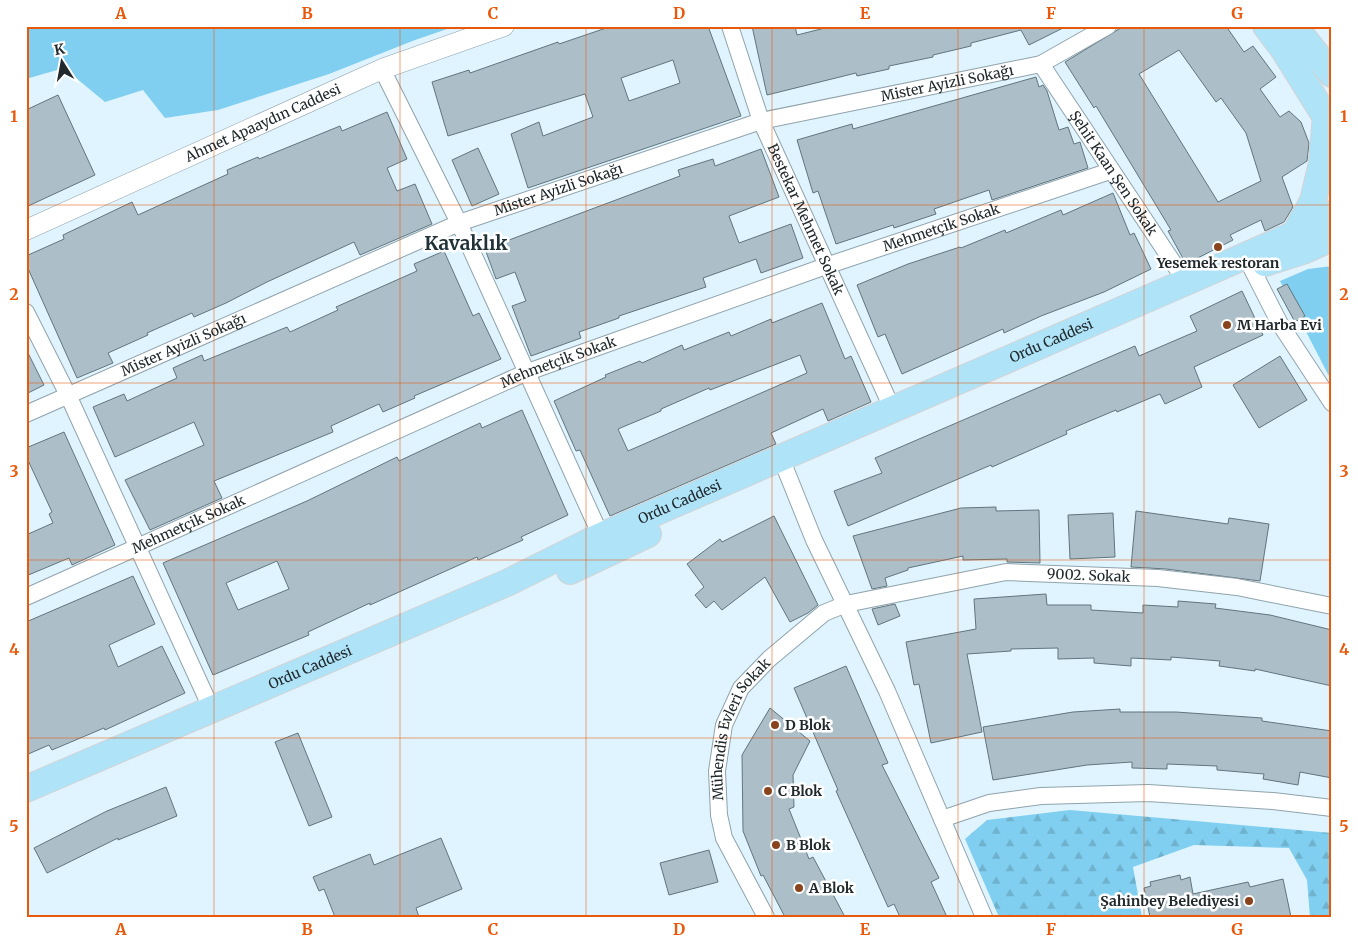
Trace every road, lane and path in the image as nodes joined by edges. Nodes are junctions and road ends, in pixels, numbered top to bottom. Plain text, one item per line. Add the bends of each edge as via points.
1 (504, 26) edge
2 (730, 26) edge
3 (1108, 26) edge
4 (1266, 26) edge
5 (1294, 26) edge
6 (1041, 64) junction
7 (382, 70) junction
8 (1332, 74) edge
9 (761, 121) junction
10 (1329, 121) edge
11 (1110, 171) junction
12 (1332, 214) edge
13 (459, 223) junction
14 (26, 230) edge
15 (1332, 238) edge
16 (1299, 242) junction
17 (1332, 251) edge
18 (826, 266) junction
19 (1251, 267) junction
20 (1186, 282) junction
21 (26, 312) edge
22 (525, 373) junction
23 (68, 395) junction
24 (1332, 403) edge
25 (892, 408) junction
26 (26, 414) edge
27 (784, 464) junction
28 (601, 536) junction
29 (137, 547) junction
30 (26, 597) edge
31 (846, 604) junction
32 (1332, 606) edge
33 (212, 710) junction
34 (26, 790) edge
35 (26, 801) edge
36 (1332, 808) edge
37 (942, 818) junction
38 (766, 917) edge
39 (984, 917) edge

1 - 7 street, Ahmet Apaaydın Caddesi
2 - 9 street, Bestekar Mehmet Sokak
3 - 6 street, Mister Ayizli Sokağı
4 - 10 main road
5 - 8 main road
6 - 9 street, Mister Ayizli Sokağı
6 - 11 street, Şehit Kaan Şen Sokak
7 - 13 street
7 - 14 street, Ahmet Apaaydın Caddesi
9 - 13 street, Mister Ayizli Sokağı
9 - 18 street, Bestekar Mehmet Sokak
10 - 16 main road via 1313,201
11 - 18 street, Mehmetçik Sokak
11 - 20 street, Şehit Kaan Şen Sokak
12 - 16 main road, Ordu Caddesi
13 - 22 street
13 - 23 street, Mister Ayizli Sokağı
15 - 16 main road, Ordu Caddesi
16 - 17 main road
16 - 19 main road, Ordu Caddesi
16 - 20 main road, Ordu Caddesi
18 - 22 street, Mehmetçik Sokak
18 - 25 street, Bestekar Mehmet Sokak
19 - 24 street via 1280,324
19 - 27 main road, Ordu Caddesi
20 - 25 main road, Ordu Caddesi
21 - 23 street
22 - 28 street
22 - 29 street, Mehmetçik Sokak
23 - 26 street, Mister Ayizli Sokağı
23 - 29 street
25 - 27 main road, Ordu Caddesi
27 - 28 main road, Ordu Caddesi
27 - 31 street via 814,540
27 - 35 main road, Ordu Caddesi via 522,593
28 - 33 main road, Ordu Caddesi via 509,582
29 - 30 street, Mehmetçik Sokak
29 - 33 street
31 - 32 street, 9002. Sokak via 1006,572 1158,578 1237,587
31 - 37 street
31 - 38 street, Mühendis Evleri Sokak via 824,613 769,659 741,688 724,725 717,771 719,815 724,838
33 - 34 main road, Ordu Caddesi
36 - 37 street via 1148,793 1060,796 989,803
37 - 39 street

